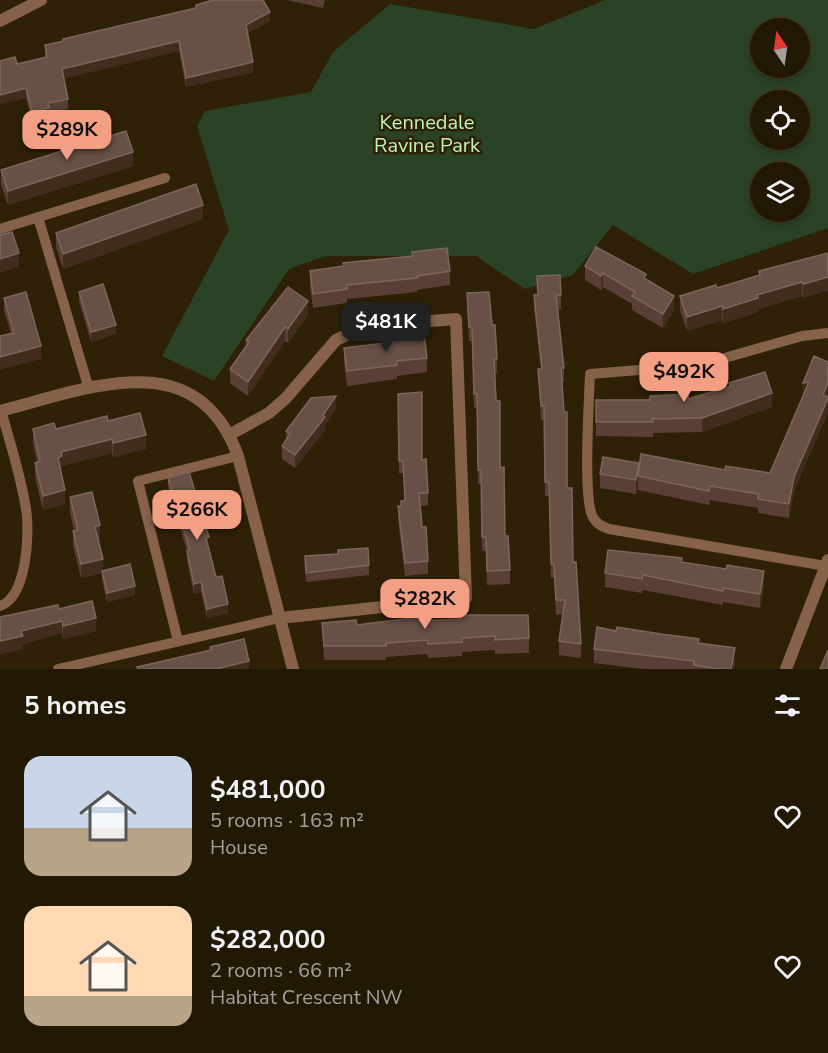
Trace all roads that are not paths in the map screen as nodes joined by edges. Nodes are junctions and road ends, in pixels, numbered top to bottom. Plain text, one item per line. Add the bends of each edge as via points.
1 (41, 0) edge
2 (0, 21) edge
3 (165, 178) dead end
4 (38, 217) junction
5 (0, 229) edge
6 (828, 333) edge
7 (88, 389) junction
8 (1, 410) edge
9 (229, 435) junction
10 (238, 456) junction
11 (827, 563) edge
12 (0, 606) edge
13 (280, 618) junction
14 (178, 641) junction
15 (57, 669) edge
16 (293, 669) edge
17 (786, 669) edge

1 - 2 street
3 - 4 lane
4 - 5 lane
4 - 7 lane
6 - 11 lane via 802,336 700,364 590,374 589,478 591,513 597,524 609,529
7 - 8 street
7 - 9 street via 129,381 159,383 196,398 210,409
8 - 12 lane via 26,509 28,532 15,593
9 - 10 street
9 - 13 street via 269,413 336,340 366,326 456,320 466,598
10 - 13 street
10 - 14 lane via 138,481
11 - 17 street
13 - 14 lane
13 - 16 street
14 - 15 lane

